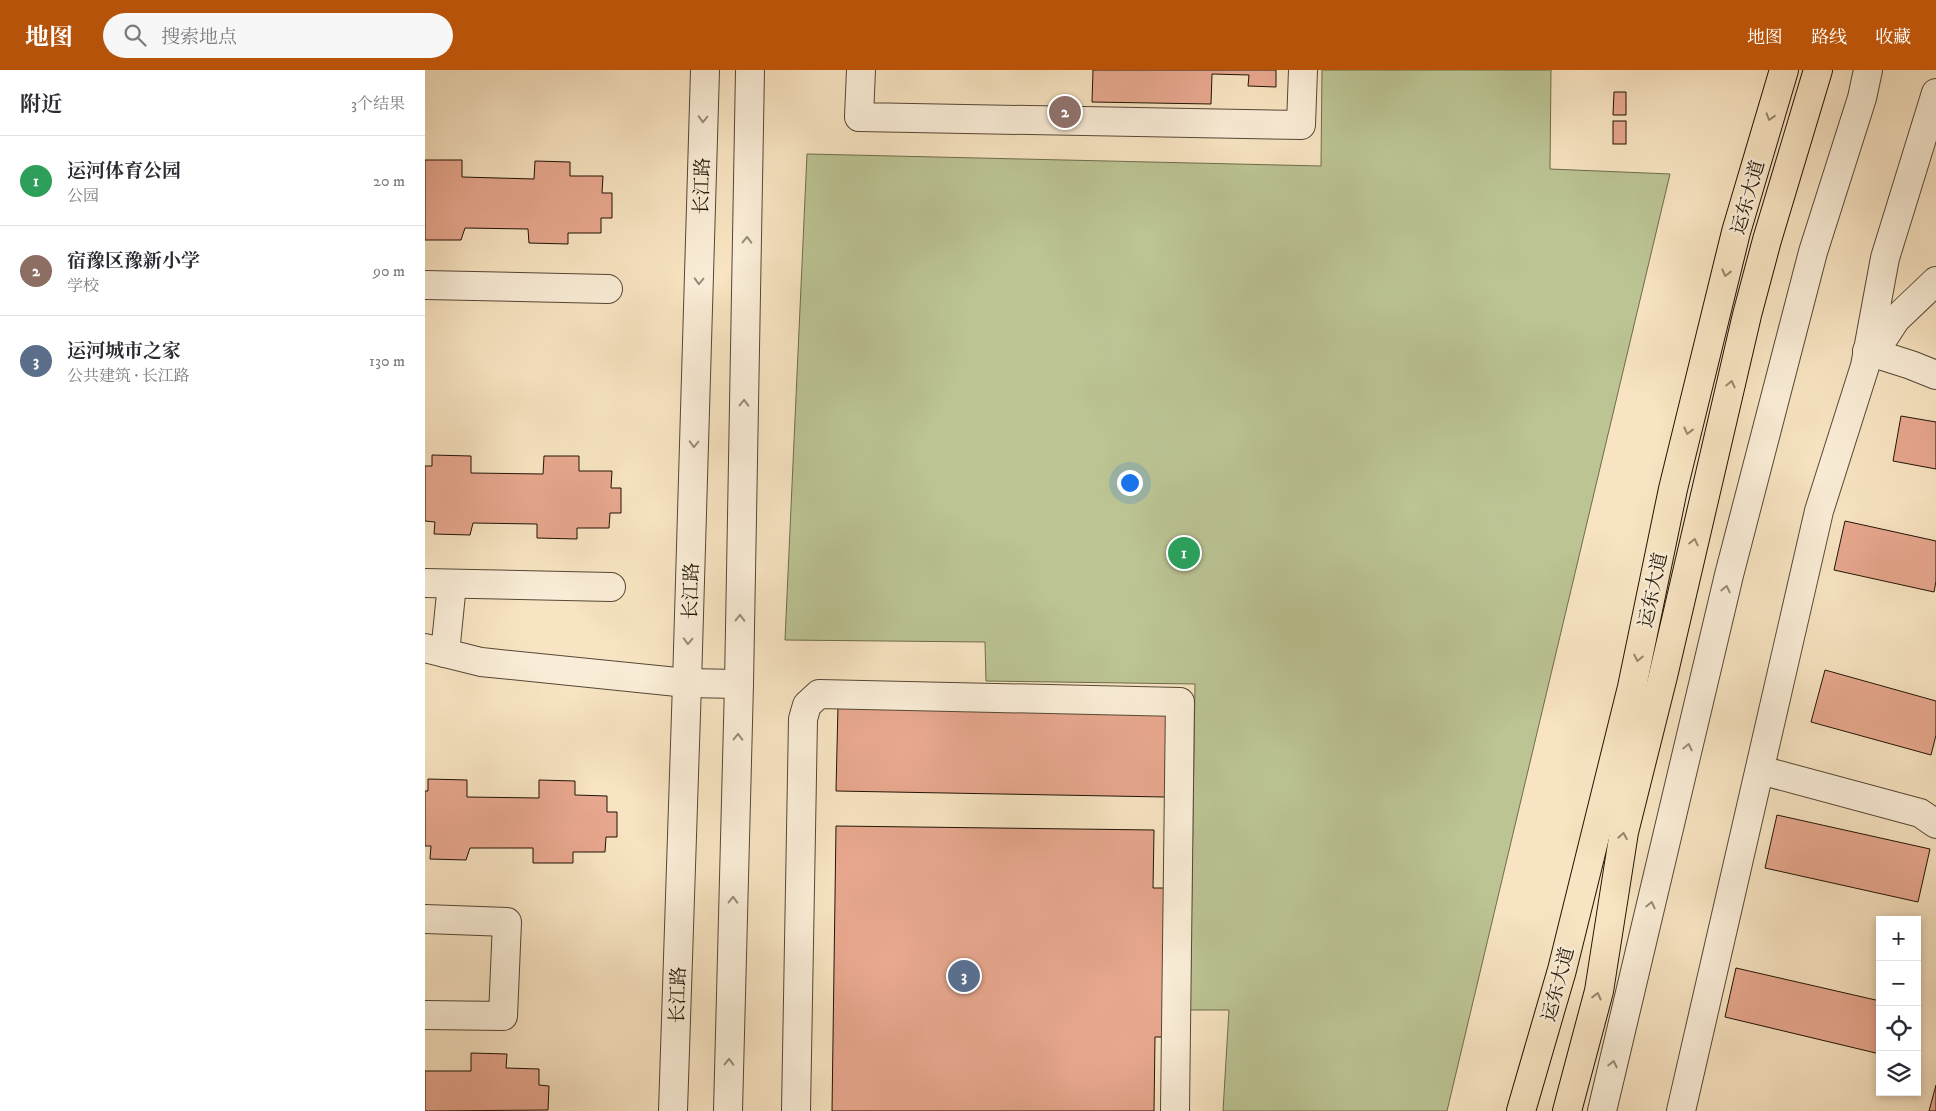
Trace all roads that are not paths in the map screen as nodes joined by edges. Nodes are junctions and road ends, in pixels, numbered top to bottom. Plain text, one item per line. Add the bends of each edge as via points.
1 (705, 70) edge
2 (750, 70) edge
3 (861, 70) edge
4 (1303, 70) edge
5 (1784, 70) edge
6 (1818, 70) edge
7 (1868, 70) edge
8 (1936, 94) edge
9 (1936, 281) edge
10 (425, 285) edge
11 (608, 288) dead end
12 (1868, 357) junction
13 (1936, 375) edge
14 (425, 583) edge
15 (452, 584) junction
16 (611, 587) dead end
17 (435, 650) edge
18 (687, 682) junction
19 (739, 684) junction
20 (1760, 770) junction
21 (1936, 824) edge
22 (425, 919) edge
23 (425, 1015) edge
24 (673, 1111) edge
25 (728, 1111) edge
26 (796, 1111) edge
27 (1175, 1111) edge
28 (1521, 1111) edge
29 (1567, 1111) edge
30 (1602, 1111) edge
31 (1681, 1111) edge

1 -> 18 street, 长江路
19 -> 2 street
3 - 4 street via 859,117 1301,125
5 -> 28 main road, 运东大道 via 1736,232 1673,489 1632,687 1562,970
29 -> 6 main road, 运东大道 via 1599,991 1623,832 1663,676 1747,315
30 -> 7 street via 1729,575 1813,252
8 - 12 street via 1885,258
9 - 12 street via 1896,319
10 - 11 street
12 - 13 street via 1911,365
12 - 20 street via 1819,511
14 - 15 street
15 - 16 street
15 - 17 street
17 - 18 street via 481,662
18 - 19 street
18 - 24 street, 长江路
25 -> 19 street
20 - 21 street via 1920,813
20 - 31 street
22 - 23 street via 507,922 503,1016
26 - 27 street via 803,719 807,705 819,694 1180,702

